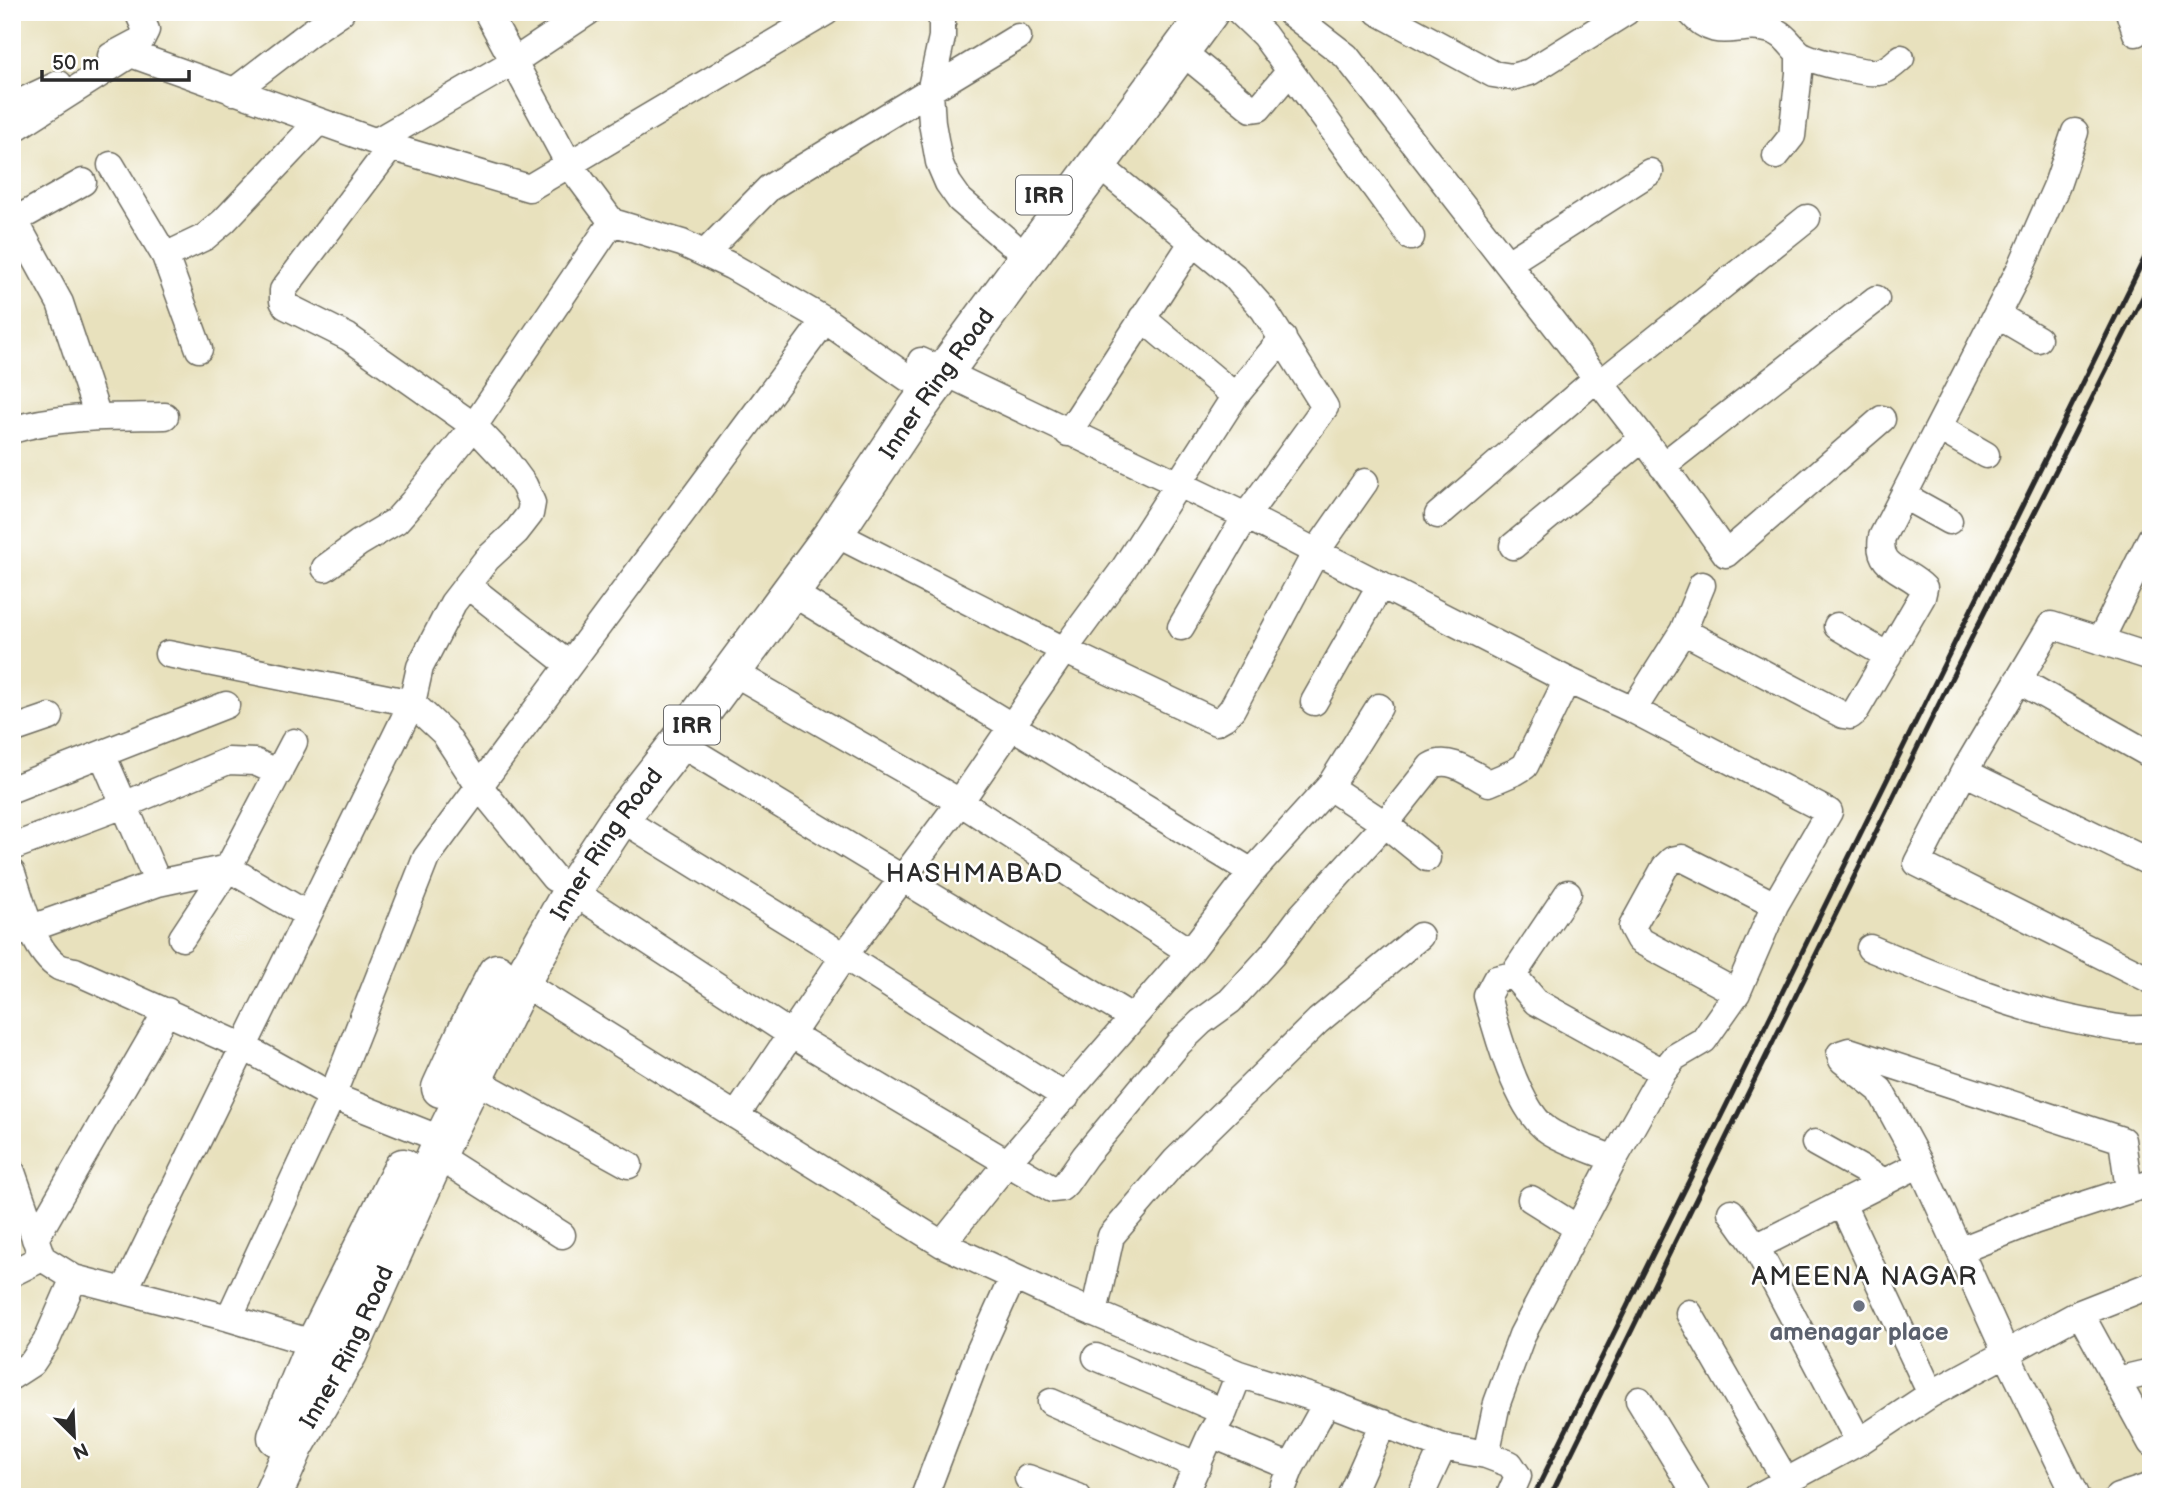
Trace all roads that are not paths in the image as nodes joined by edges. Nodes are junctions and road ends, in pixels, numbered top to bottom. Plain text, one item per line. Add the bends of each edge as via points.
1 (138, 12) edge
2 (341, 12) edge
3 (487, 12) edge
4 (588, 12) edge
5 (826, 12) edge
6 (942, 12) edge
7 (1180, 12) edge
8 (1209, 12) edge
9 (1240, 12) edge
10 (1289, 12) edge
11 (1378, 12) edge
12 (1626, 12) edge
13 (1690, 12) edge
14 (305, 22) edge
15 (1018, 37) dead end
16 (1180, 50) junction
17 (1799, 53) junction
18 (1901, 58) dead end
19 (513, 62) junction
20 (1290, 71) junction
21 (233, 92) junction
22 (930, 92) junction
23 (12, 106) edge
24 (318, 122) junction
25 (12, 130) edge
26 (2074, 132) dead end
27 (384, 144) junction
28 (1776, 156) dead end
29 (1096, 163) junction
30 (111, 164) dead end
31 (569, 164) junction
32 (1650, 172) dead end
33 (83, 182) dead end
34 (1807, 218) dead end
35 (14, 221) edge
36 (611, 222) junction
37 (1411, 237) dead end
38 (1010, 243) junction
39 (1192, 243) junction
40 (705, 254) junction
41 (165, 256) junction
42 (1508, 263) junction
43 (1875, 299) dead end
44 (1997, 315) junction
45 (1142, 318) junction
46 (825, 320) junction
47 (1283, 338) junction
48 (2038, 340) dead end
49 (199, 349) dead end
50 (924, 371) junction
51 (1599, 381) junction
52 (1235, 396) junction
53 (164, 416) dead end
54 (98, 417) junction
55 (1882, 419) dead end
56 (474, 426) junction
57 (1939, 428) junction
58 (12, 430) edge
59 (1068, 433) junction
60 (1643, 438) junction
61 (1986, 455) dead end
62 (1662, 466) junction
63 (1365, 482) dead end
64 (1178, 483) junction
65 (1904, 496) junction
66 (1438, 515) dead end
67 (1246, 516) junction
68 (1949, 521) dead end
69 (834, 533) junction
70 (2151, 538) edge
71 (1513, 546) dead end
72 (1316, 552) junction
73 (325, 568) dead end
74 (1381, 584) junction
75 (467, 585) junction
76 (1702, 585) dead end
77 (789, 592) junction
78 (1837, 626) dead end
79 (1181, 627) dead end
80 (1683, 631) junction
81 (2100, 641) junction
82 (1065, 650) junction
83 (168, 654) dead end
84 (1888, 656) junction
85 (2151, 657) edge
86 (568, 664) junction
87 (731, 671) junction
88 (1567, 680) junction
89 (2018, 680) junction
90 (1314, 702) dead end
91 (412, 703) junction
92 (226, 705) dead end
93 (1379, 707) dead end
94 (1633, 710) junction
95 (50, 717) dead end
96 (1012, 726) junction
97 (12, 730) edge
98 (294, 743) dead end
99 (679, 743) junction
100 (102, 754) junction
101 (2151, 755) edge
102 (1964, 772) junction
103 (279, 774) junction
104 (478, 785) junction
105 (1329, 787) junction
106 (12, 789) edge
107 (960, 802) junction
108 (124, 805) junction
109 (620, 818) junction
110 (1385, 824) junction
111 (12, 847) edge
112 (1427, 858) dead end
113 (2151, 863) edge
114 (228, 868) junction
115 (12, 873) edge
116 (1252, 873) junction
117 (904, 877) junction
118 (158, 883) junction
119 (563, 885) junction
120 (1568, 893) dead end
121 (1775, 905) junction
122 (308, 915) junction
123 (22, 932) edge
124 (1420, 936) dead end
125 (182, 938) dead end
126 (1870, 948) dead end
127 (1190, 953) junction
128 (844, 956) junction
129 (1513, 975) junction
130 (2151, 980) edge
131 (521, 982) junction
132 (1737, 993) junction
133 (167, 1011) junction
134 (1133, 1018) junction
135 (2151, 1028) edge
136 (792, 1035) junction
137 (242, 1046) junction
138 (1663, 1072) junction
139 (473, 1079) junction
140 (332, 1096) junction
141 (1066, 1097) junction
142 (736, 1116) junction
143 (433, 1142) junction
144 (1815, 1143) dead end
145 (1614, 1159) junction
146 (1007, 1163) junction
147 (1920, 1164) junction
148 (629, 1165) dead end
149 (12, 1172) edge
150 (1885, 1182) junction
151 (2140, 1187) edge
152 (1531, 1199) dead end
153 (1842, 1204) junction
154 (1731, 1212) dead end
155 (1579, 1229) junction
156 (562, 1235) dead end
157 (942, 1244) junction
158 (1756, 1247) junction
159 (39, 1249) junction
160 (1961, 1250) junction
161 (12, 1273) edge
162 (1013, 1277) junction
163 (74, 1278) junction
164 (2151, 1285) edge
165 (124, 1291) junction
166 (1094, 1313) junction
167 (1689, 1313) dead end
168 (2080, 1313) junction
169 (229, 1318) junction
170 (331, 1349) junction
171 (2006, 1353) junction
172 (1096, 1357) dead end
173 (2151, 1372) edge
174 (1238, 1374) junction
175 (12, 1376) edge
176 (2117, 1380) junction
177 (1931, 1394) junction
178 (1639, 1400) dead end
179 (1051, 1402) dead end
180 (1327, 1402) junction
181 (1224, 1412) junction
182 (1383, 1423) junction
183 (1211, 1434) junction
184 (1859, 1442) junction
185 (2151, 1443) edge
186 (1443, 1447) junction
187 (1486, 1455) junction
188 (1198, 1466) junction
189 (1292, 1467) junction
190 (1028, 1478) dead end
191 (1787, 1481) junction
192 (2151, 1486) edge
193 (1184, 1496) edge
194 (253, 1497) edge
195 (272, 1497) edge
196 (924, 1497) edge
197 (1078, 1497) edge
198 (1279, 1497) edge
199 (1350, 1497) edge
200 (1420, 1497) edge
201 (1509, 1497) edge
202 (1698, 1497) edge
203 (1758, 1497) edge
204 (2076, 1497) edge
205 (2118, 1497) edge

1 - 23 street via 146,30 141,40
2 - 14 street
3 - 19 street
4 - 19 street
5 - 31 street
6 - 22 street via 942,37
7 - 38 highway, Inner Ring Road / IRR
8 - 16 highway, Inner Ring Road / IRR
9 - 20 street
10 - 42 street via 1346,56
11 - 12 street via 1493,74 1512,77 1530,72
13 - 17 street via 1718,31 1755,26 1774,30
14 - 21 street
15 - 22 street
16 - 20 street via 1252,109 1259,108
16 - 29 highway, Inner Ring Road / IRR
17 - 18 street via 1874,73
17 - 28 street via 1791,136
19 - 27 street
19 - 31 street
20 - 37 street
21 - 24 street
21 - 25 street via 131,54
22 - 38 street via 939,162 948,183 960,200
22 - 40 street via 769,188
24 - 27 street
24 - 41 street via 224,221 205,237
26 - 44 street via 2057,185
27 - 31 street via 529,188
27 - 56 street via 283,290 283,301 348,337
29 - 39 street
29 - 50 highway, Inner Ring Road / IRR
30 - 41 street
31 - 36 street
32 - 42 street
33 - 35 street
34 - 51 street
35 - 54 street via 60,303
36 - 40 street
36 - 56 street
38 - 50 highway, Inner Ring Road / IRR
39 - 45 street
39 - 47 street via 1234,276
40 - 46 street
41 - 49 street
42 - 51 street
43 - 62 street
44 - 48 street
44 - 57 street
45 - 52 street
45 - 59 street
46 - 50 street
46 - 86 street
47 - 52 street
47 - 67 street via 1325,410
50 - 59 street
50 - 69 highway, Inner Ring Road / IRR
50 - 119 highway, Inner Ring Road / IRR via 602,806
51 - 60 street
51 - 66 street
52 - 64 street
53 - 54 street
54 - 58 street
55 - 62 street via 1726,554
56 - 73 street via 396,521
56 - 75 street via 505,458 532,503 530,514 516,532
57 - 61 street
57 - 65 street
59 - 64 street
60 - 62 street
60 - 71 street
63 - 72 street
64 - 67 street
64 - 82 street
65 - 68 street
65 - 84 street via 1882,537 1882,558 1924,587
67 - 72 street
67 - 79 street
69 - 77 highway, Inner Ring Road / IRR
69 - 82 street
70 - 81 street
72 - 74 street
72 - 82 street via 1232,709 1221,720 1212,721
74 - 88 street
74 - 90 street
75 - 86 street
75 - 91 street via 420,667
76 - 80 street
77 - 87 highway, Inner Ring Road / IRR
77 - 96 street
78 - 84 street
80 - 84 street via 1850,716
80 - 94 street
81 - 85 street
81 - 89 street via 2051,625
82 - 96 street
83 - 91 street
86 - 104 street
87 - 99 highway, Inner Ring Road / IRR
87 - 107 street
88 - 94 street
88 - 110 street via 1524,766 1489,783 1449,762 1438,762
89 - 101 street
89 - 102 street
91 - 104 street via 444,733
91 - 122 street
92 - 100 street
93 - 105 street
94 - 121 street via 1829,812
95 - 97 street
96 - 107 street
96 - 116 street
98 - 103 street
99 - 109 highway, Inner Ring Road / IRR
99 - 117 street
100 - 106 street
100 - 108 street
102 - 113 street
102 - 130 street via 1917,863
103 - 108 street via 256,762 228,761
103 - 114 street
104 - 119 street
104 - 140 street via 426,858
105 - 110 street
105 - 116 street
107 - 117 street
107 - 127 street
108 - 111 street
108 - 118 street
109 - 119 highway, Inner Ring Road / IRR
109 - 128 street
110 - 112 street
110 - 146 street via 1230,1001 1179,1043 1061,1188 1052,1189
114 - 118 street
114 - 122 street
114 - 125 street
115 - 123 street
116 - 127 street
117 - 128 street
117 - 134 street
118 - 123 street
119 - 131 highway, Inner Ring Road / IRR
119 - 136 street
119 - 143 highway, Inner Ring Road / IRR via 525,919 468,1029
120 - 129 street
121 - 132 street
121 - 132 street via 1682,858 1665,867 1632,927 1639,940
122 - 137 street
123 - 133 street via 59,967
124 - 166 street via 1318,1021 1176,1160 1111,1236
126 - 135 street via 1975,992 2049,1015 2135,1031
127 - 134 street
128 - 136 street
128 - 141 street
129 - 138 street via 1536,1002
129 - 145 street via 1496,979 1487,996 1503,1054 1527,1105 1549,1131
131 - 139 highway, Inner Ring Road / IRR
131 - 142 street
132 - 138 street via 1704,1040 1675,1057
133 - 137 street
133 - 159 street
134 - 141 street
136 - 142 street
136 - 146 street
137 - 140 street
137 - 165 street
138 - 145 street
139 - 143 highway, Inner Ring Road / IRR
139 - 148 street
140 - 143 street
140 - 169 street
141 - 146 street
142 - 157 street
143 - 156 street
143 - 170 highway, Inner Ring Road / IRR
144 - 150 street
145 - 155 street
146 - 157 street
147 - 150 street
147 - 151 street via 1880,1090 1842,1060 1842,1052 2122,1140
147 - 160 street
149 - 159 street
150 - 153 street
151 - 160 street
152 - 155 street
153 - 158 street
153 - 177 street
154 - 158 street
155 - 187 street via 1522,1335 1497,1403
157 - 162 street
158 - 184 street
159 - 161 street
159 - 163 street
160 - 171 street
162 - 166 street
162 - 196 street
163 - 165 street
163 - 175 street via 46,1342 32,1363
164 - 168 street
165 - 169 street
166 - 174 street
167 - 191 street
168 - 171 street
168 - 176 street
169 - 170 street
170 - 194 highway, Inner Ring Road / IRR
170 - 195 highway, Inner Ring Road / IRR
171 - 177 street
171 - 204 street
172 - 181 street
173 - 176 street
174 - 180 street
174 - 181 street
176 - 185 street
177 - 184 street
178 - 202 street
179 - 188 street
180 - 182 street
180 - 189 street
181 - 183 street
182 - 186 street
182 - 199 street
183 - 188 street
183 - 189 street
184 - 191 street
186 - 187 street
186 - 200 street
187 - 201 street via 1516,1470
188 - 193 street
189 - 198 street
190 - 197 street
191 - 203 street
192 - 205 street

